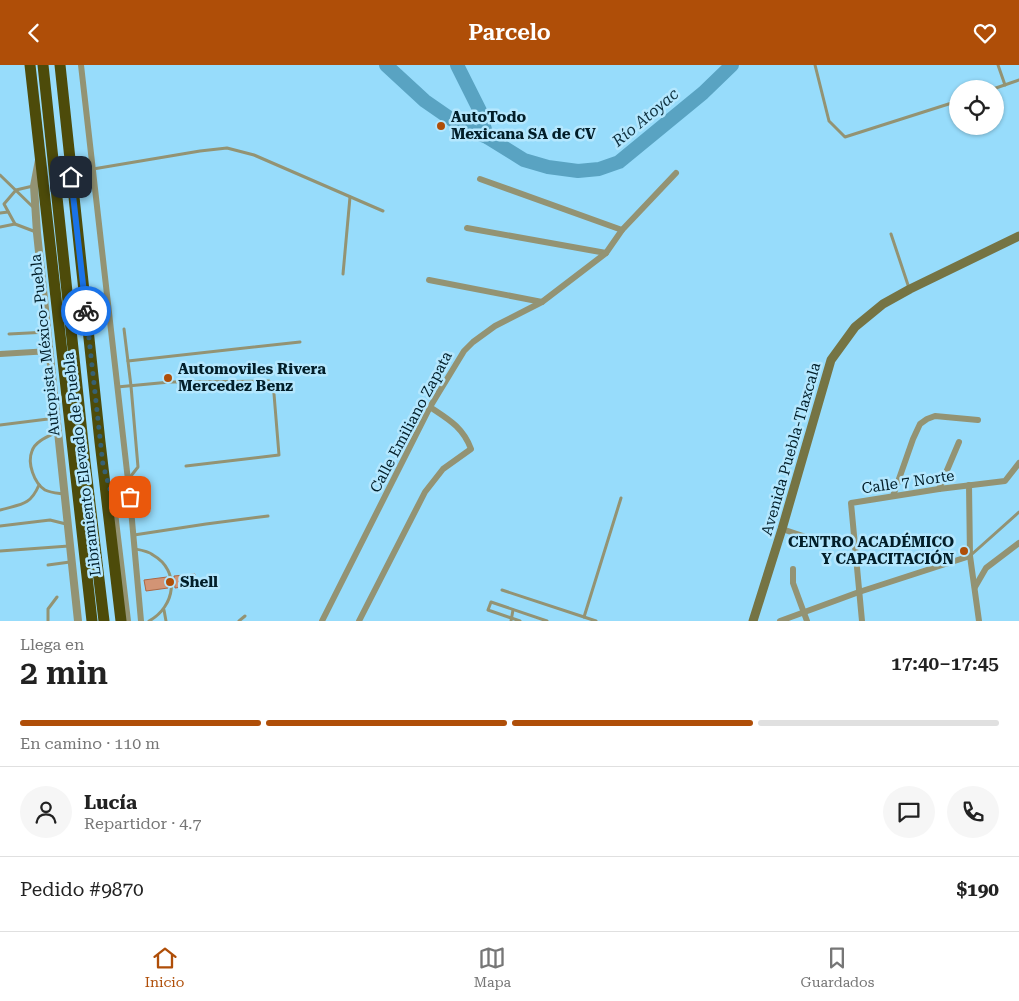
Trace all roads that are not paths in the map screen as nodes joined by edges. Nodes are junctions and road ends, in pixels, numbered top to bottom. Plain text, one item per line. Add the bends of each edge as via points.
1 (30, 65) edge
2 (43, 65) edge
3 (54, 65) edge
4 (60, 65) edge
5 (81, 65) edge
6 (815, 65) edge
7 (998, 65) edge
8 (1019, 80) edge
9 (1005, 85) joint
10 (63, 92) junction
11 (949, 104) edge
12 (40, 158) junction
13 (93, 169) junction
14 (676, 173) dead end
15 (0, 175) edge
16 (480, 179) dead end
17 (34, 186) junction
18 (16, 189) junction
19 (350, 197) junction
20 (0, 202) edge
21 (4, 205) junction
22 (36, 210) junction
23 (383, 211) dead end
24 (8, 212) junction
25 (0, 213) edge
26 (15, 224) junction
27 (0, 227) edge
28 (467, 228) dead end
29 (622, 230) junction
30 (37, 233) junction
31 (891, 234) dead end
32 (1019, 236) edge
33 (606, 253) junction
34 (343, 274) dead end
35 (429, 280) dead end
36 (910, 289) junction
37 (542, 302) junction
38 (124, 329) dead end
39 (48, 332) junction
40 (9, 334) dead end
41 (300, 342) dead end
42 (50, 351) junction
43 (0, 354) edge
44 (128, 361) junction
45 (131, 386) junction
46 (117, 387) junction
47 (430, 407) junction
48 (57, 418) junction
49 (978, 420) dead end
50 (0, 425) edge
51 (58, 431) junction
52 (959, 442) dead end
53 (1019, 463) edge
54 (103, 465) junction
55 (186, 467) dead end
56 (127, 481) junction
57 (40, 485) junction
58 (969, 485) junction
59 (110, 489) junction
60 (939, 489) junction
61 (65, 494) junction
62 (893, 496) junction
63 (622, 498) dead end
64 (0, 510) edge
65 (1019, 512) edge
66 (268, 516) dead end
67 (68, 524) junction
68 (0, 526) edge
69 (782, 529) junction
70 (133, 536) junction
71 (803, 536) dead end
72 (70, 546) junction
73 (1019, 547) edge
74 (134, 548) junction
75 (0, 551) edge
76 (970, 556) junction
77 (72, 562) junction
78 (48, 565) dead end
79 (794, 569) dead end
80 (974, 587) junction
81 (502, 591) dead end
82 (859, 592) junction
83 (57, 597) dead end
84 (164, 610) junction
85 (513, 610) junction
86 (803, 612) junction
87 (245, 616) dead end
88 (584, 617) junction
89 (511, 620) edge
90 (48, 621) edge
91 (78, 621) edge
92 (92, 621) edge
93 (104, 621) edge
94 (115, 621) edge
95 (121, 621) edge
96 (127, 621) edge
97 (141, 621) edge
98 (149, 621) edge
99 (166, 621) edge
100 (239, 621) edge
101 (322, 621) edge
102 (359, 621) edge
103 (520, 621) edge
104 (547, 621) edge
105 (596, 621) edge
106 (753, 621) edge
107 (780, 621) edge
108 (807, 621) edge
109 (862, 621) edge
110 (979, 621) edge

1 - 12 highway, Autopista México-Puebla
2 - 93 highway, Libramiento Elevado de Puebla
3 - 94 highway, Libramiento Elevado de Puebla via 73,265
4 - 10 highway
5 - 13 street
6 - 11 lane via 829,121 845,137
7 - 9 lane
8 - 9 lane
10 - 13 lane via 72,157 76,164
10 - 54 highway
12 - 17 street
12 - 92 highway, Autopista México-Puebla
13 - 19 lane via 227,149 254,155
13 - 46 street
14 - 29 street, Calle Emiliano Zapata
15 - 18 lane
16 - 29 street
17 - 18 lane
17 - 22 street
18 - 21 lane
18 - 22 lane
19 - 23 lane
19 - 34 lane
20 - 21 lane
21 - 24 lane
22 - 30 street
24 - 25 lane
24 - 26 lane
26 - 27 lane
26 - 30 lane
28 - 33 street
29 - 33 street, Calle Emiliano Zapata
30 - 39 street
31 - 36 lane
32 - 36 main road, Avenida Puebla-Tlaxcala
33 - 37 street, Calle Emiliano Zapata
35 - 37 street
36 - 69 main road, Avenida Puebla-Tlaxcala via 883,304 855,327 831,360
37 - 47 street, Calle Emiliano Zapata via 495,326 473,342 464,351
38 - 44 lane
39 - 40 lane
39 - 42 street
41 - 44 lane
42 - 43 street
42 - 48 street
44 - 45 lane
45 - 46 lane
45 - 55 lane via 170,382 269,381 274,394 279,455
45 - 56 lane via 138,467
46 - 56 street
47 - 101 street, Calle Emiliano Zapata
47 - 102 street via 467,437 471,449 443,469 425,492
48 - 50 lane
48 - 51 street
49 - 62 street via 935,417 920,424
51 - 57 lane via 40,441 32,450 31,464
51 - 61 street
52 - 60 street
53 - 58 street, Calle 7 Norte via 1005,481
54 - 59 street
54 - 95 highway
56 - 59 lane
56 - 70 street
57 - 61 lane via 44,490
57 - 64 lane via 29,502
58 - 60 street, Calle 7 Norte
58 - 76 street
59 - 96 street
60 - 62 street, Calle 7 Norte
61 - 67 street
62 - 82 street, Calle 7 Norte via 851,503
63 - 88 lane
65 - 76 lane
66 - 70 lane
67 - 68 lane via 50,520
67 - 72 street
69 - 71 street
69 - 106 main road, Avenida Puebla-Tlaxcala
70 - 74 street
72 - 75 lane
72 - 77 street
73 - 80 street via 986,568
74 - 84 lane via 153,555 167,569 172,587
74 - 97 street
76 - 80 street
76 - 82 street
77 - 78 lane
77 - 91 street
79 - 86 street via 793,583
80 - 110 street
81 - 88 lane
82 - 86 street
82 - 109 street
83 - 90 lane via 48,609
84 - 98 lane
84 - 99 lane
85 - 89 lane
85 - 89 lane via 491,602 488,610
85 - 104 lane
86 - 107 street
86 - 108 street
87 - 100 lane
88 - 105 lane
89 - 103 lane

